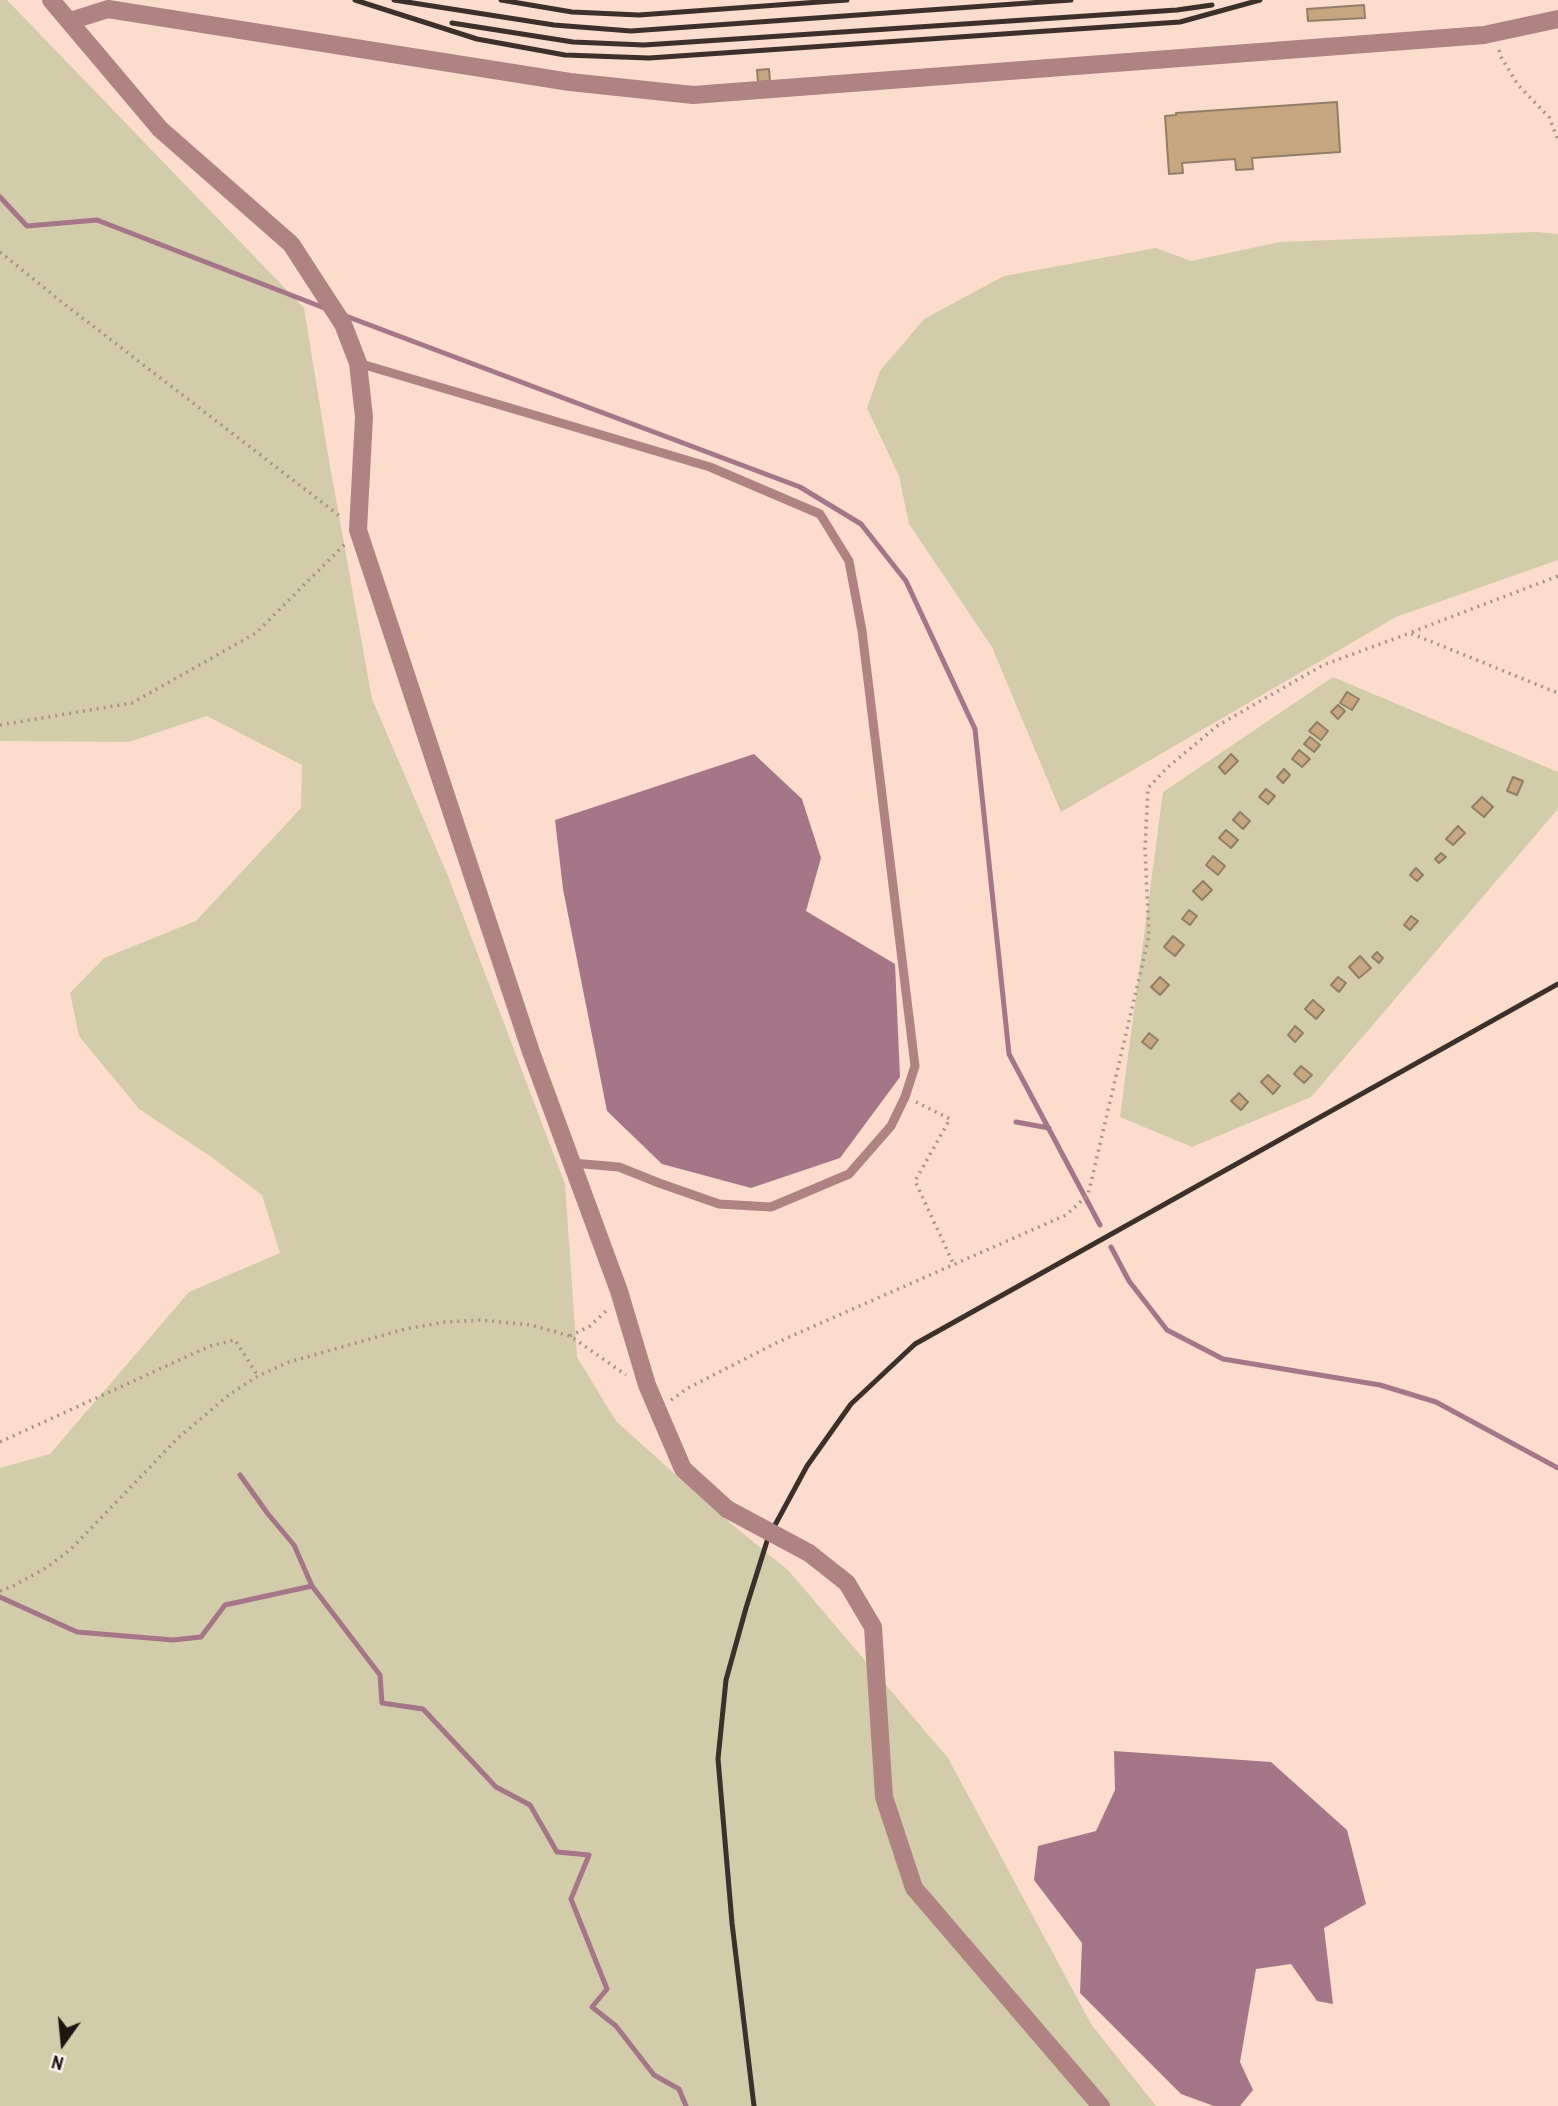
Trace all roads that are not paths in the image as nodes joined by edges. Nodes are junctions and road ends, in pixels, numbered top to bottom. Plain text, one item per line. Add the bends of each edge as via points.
1 (51, 0) edge
2 (1558, 19) edge
3 (70, 21) junction
4 (358, 363) junction
5 (572, 1163) junction
6 (1101, 2106) edge

1 - 3 street
2 - 3 street via 1494,33 693,95 570,82 108,9
3 - 4 street via 160,129 291,244 343,324
4 - 5 street via 365,417 358,530
4 - 5 lane via 710,467 820,514 849,561 862,631 915,1066 905,1097 891,1126 849,1174 771,1208 719,1203 619,1167
5 - 6 street, bridge via 619,1291 647,1385 683,1469 727,1509 809,1553 846,1583 873,1627 884,1797 914,1888

